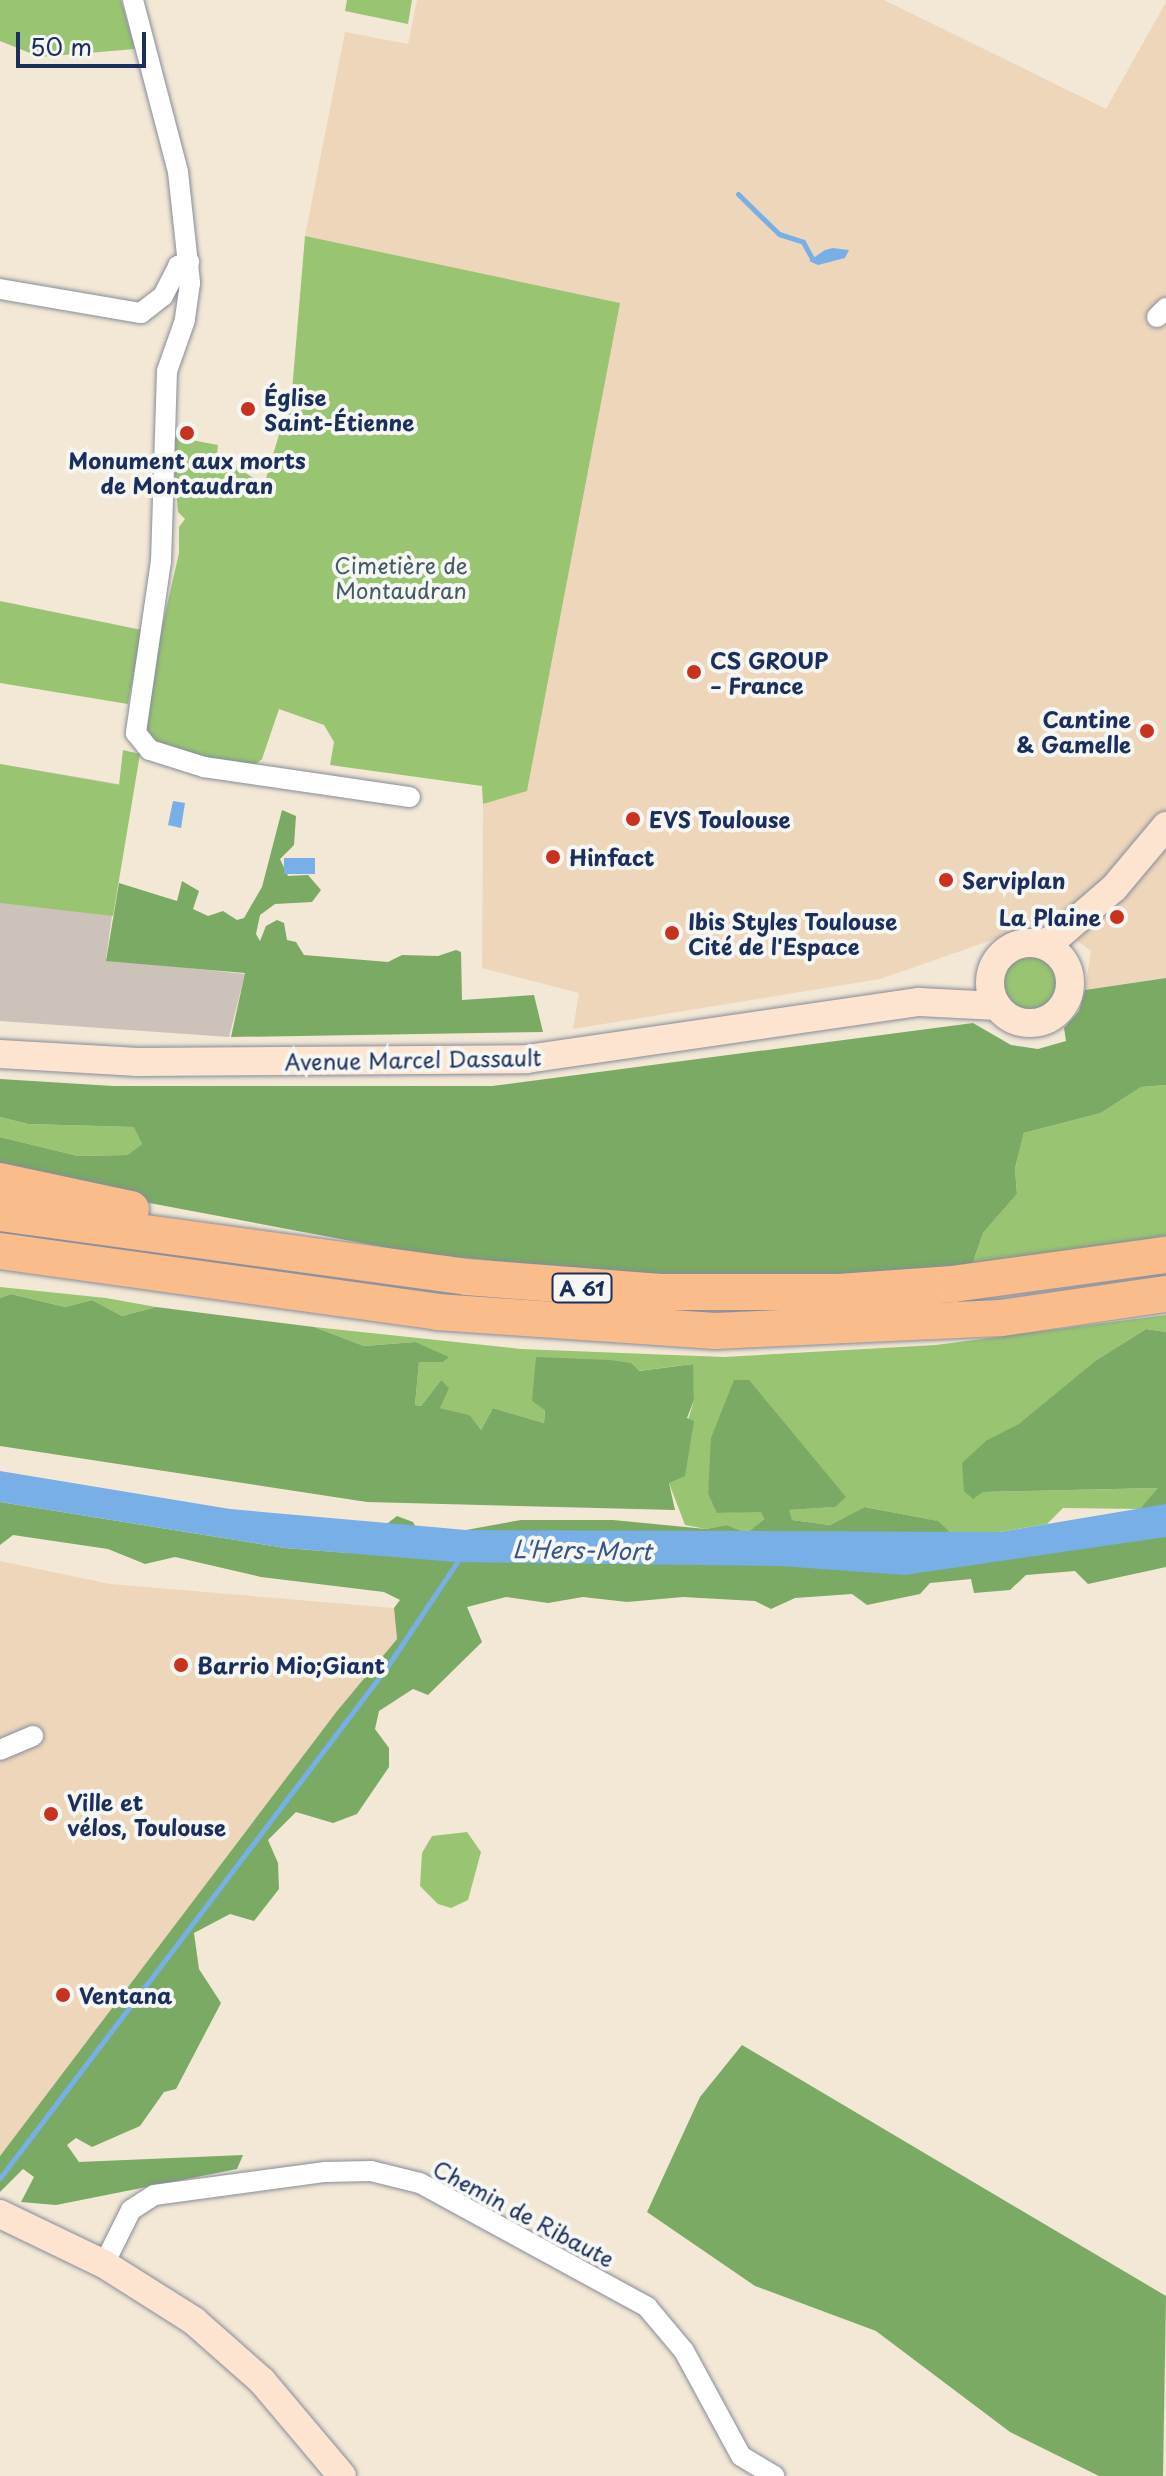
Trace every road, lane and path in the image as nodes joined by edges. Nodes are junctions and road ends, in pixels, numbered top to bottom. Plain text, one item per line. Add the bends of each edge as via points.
1 (133, 0) edge
2 (189, 262) junction
3 (0, 289) edge
4 (410, 797) dead end
5 (1166, 826) edge
6 (1114, 888) junction
7 (1041, 944) junction
8 (1068, 968) junction
9 (991, 975) junction
10 (919, 1002) junction
11 (997, 1006) junction
12 (0, 1054) edge
13 (0, 1181) edge
14 (0, 1213) edge
15 (205, 1241) junction
16 (0, 1251) edge
17 (1166, 1255) edge
18 (0, 1275) edge
19 (1166, 1294) edge
20 (315, 1298) junction
21 (33, 1736) dead end
22 (0, 1750) edge
23 (0, 2214) edge
24 (0, 2224) edge
25 (66, 2246) junction
26 (104, 2264) junction
27 (342, 2476) edge
28 (774, 2476) edge

1 - 2 street via 176,159
2 - 3 street via 178,266 163,296 141,313
2 - 4 street via 187,311 171,350 165,387 161,561 136,733 150,750 204,767
5 - 6 street, Avenue Marcel Dassault
6 - 7 street, Avenue Marcel Dassault via 1056,938
6 - 8 street, Avenue Marcel Dassault
7 - 8 street via 1055,951
7 - 9 street, Avenue Marcel Dassault via 1018,944 1006,951
8 - 11 street, Avenue Marcel Dassault via 1070,994 1045,1021 1018,1022
9 - 10 street, Avenue Marcel Dassault
9 - 11 street
10 - 11 street, Avenue Marcel Dassault
10 - 12 street, Avenue Marcel Dassault via 527,1059 138,1062
13 - 15 highway via 192,1221
14 - 15 highway, A 61
15 - 17 highway, A 61 via 589,1289 740,1293 953,1284
16 - 20 highway, A 61
18 - 20 highway via 113,1288
19 - 20 highway, A 61 via 1001,1318 715,1331 537,1323
21 - 22 street
23 - 25 street
24 - 25 street
25 - 26 street
26 - 27 street via 161,2297 217,2339 287,2407
26 - 28 street, Chemin de Ribaute via 131,2210 154,2195 325,2172 371,2171 420,2183 647,2307 684,2351 741,2456

